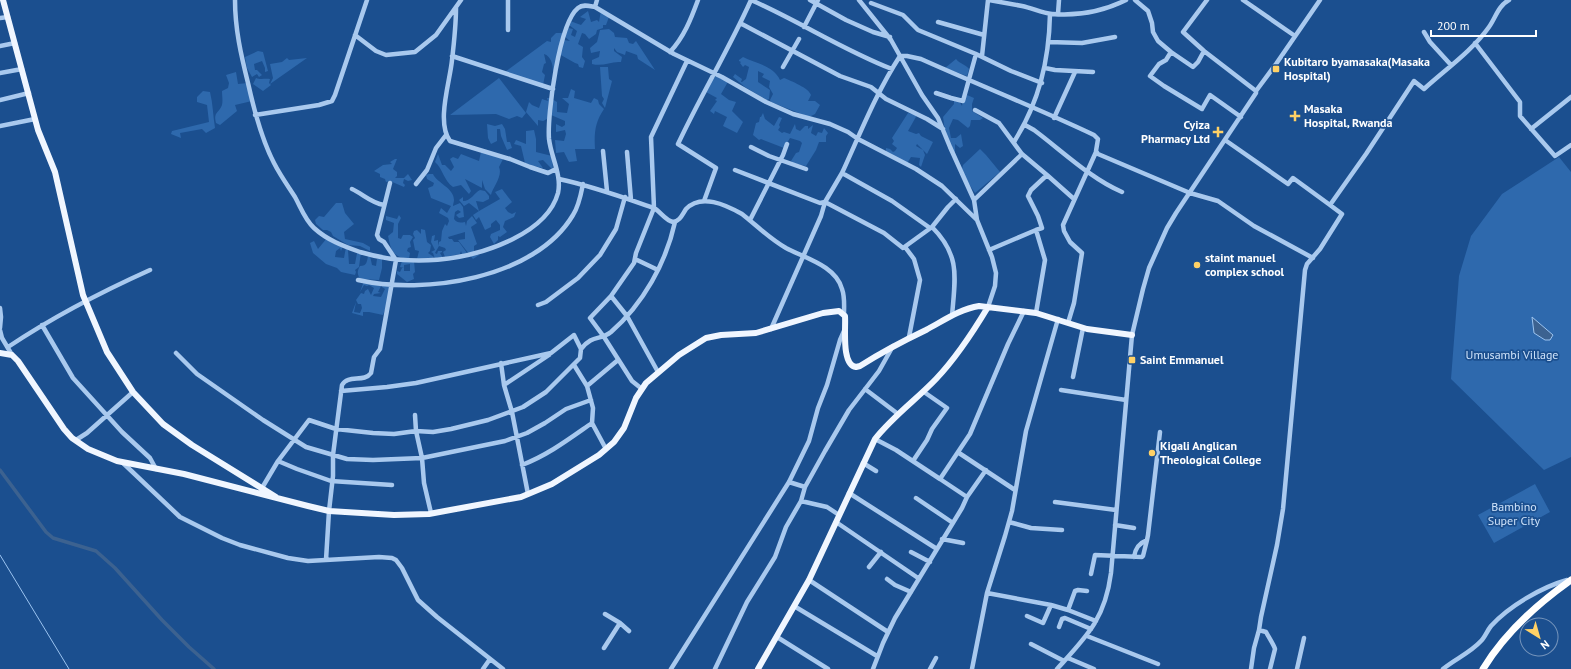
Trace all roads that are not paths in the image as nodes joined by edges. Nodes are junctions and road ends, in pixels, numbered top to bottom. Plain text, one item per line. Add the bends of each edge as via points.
1 (3, 0) edge
2 (234, 0) edge
3 (367, 0) edge
4 (508, 0) edge
5 (597, 0) edge
6 (698, 0) edge
7 (751, 0) edge
8 (810, 0) edge
9 (859, 0) edge
10 (988, 0) edge
11 (1059, 0) edge
12 (1135, 0) edge
13 (1207, 0) edge
14 (1243, 0) edge
15 (1320, 0) edge
16 (1510, 0) edge
17 (871, 1) edge
18 (1123, 1) edge
19 (817, 2) edge
20 (459, 3) edge
21 (595, 7) junction
22 (867, 9) junction
23 (1050, 14) junction
24 (1058, 14) junction
25 (8, 17) junction
26 (0, 18) edge
27 (938, 22) dead end
28 (740, 23) junction
29 (804, 27) junction
30 (508, 30) dead end
31 (1424, 32) dead end
32 (355, 35) junction
33 (984, 35) junction
34 (1295, 36) junction
35 (890, 37) junction
36 (1115, 37) dead end
37 (799, 39) dead end
38 (1049, 42) junction
39 (16, 43) junction
40 (1475, 43) junction
41 (0, 46) edge
42 (793, 51) junction
43 (1204, 51) junction
44 (670, 52) junction
45 (1171, 52) junction
46 (976, 54) junction
47 (452, 56) junction
48 (900, 56) junction
49 (982, 56) junction
50 (687, 61) junction
51 (1451, 65) junction
52 (783, 67) dead end
53 (1045, 68) junction
54 (22, 69) junction
55 (892, 69) junction
56 (1075, 72) junction
57 (1093, 72) dead end
58 (0, 73) edge
59 (715, 74) junction
60 (969, 80) junction
61 (1042, 83) junction
62 (553, 89) junction
63 (1256, 91) junction
64 (29, 93) junction
65 (880, 93) junction
66 (936, 93) dead end
67 (1571, 97) edge
68 (0, 100) edge
69 (1032, 106) junction
70 (975, 110) dead end
71 (255, 115) junction
72 (1241, 116) junction
73 (1054, 118) junction
74 (35, 119) junction
75 (1025, 125) junction
76 (0, 126) edge
77 (943, 129) junction
78 (1531, 129) junction
79 (446, 135) junction
80 (858, 139) junction
81 (1225, 140) junction
82 (1014, 142) junction
83 (787, 144) dead end
84 (1571, 145) edge
85 (752, 147) dead end
86 (603, 151) dead end
87 (627, 152) dead end
88 (1096, 152) junction
89 (1022, 154) junction
90 (780, 160) junction
91 (806, 168) dead end
92 (556, 169) junction
93 (735, 170) dead end
94 (1088, 171) junction
95 (842, 173) junction
96 (1047, 175) junction
97 (559, 179) junction
98 (390, 183) dead end
99 (768, 183) junction
100 (416, 184) dead end
101 (583, 184) junction
102 (352, 189) dead end
103 (607, 191) junction
104 (1122, 192) dead end
105 (1190, 192) junction
106 (625, 197) junction
107 (1074, 198) junction
108 (956, 199) junction
109 (631, 200) junction
110 (974, 200) junction
111 (704, 201) junction
112 (825, 202) junction
113 (384, 205) junction
114 (1330, 205) junction
115 (654, 208) junction
116 (750, 220) junction
117 (977, 220) junction
118 (675, 222) junction
119 (931, 227) junction
120 (1036, 230) junction
121 (905, 248) junction
122 (989, 250) junction
123 (803, 256) junction
124 (1313, 258) junction
125 (635, 259) junction
126 (396, 260) junction
127 (150, 270) dead end
128 (658, 270) junction
129 (358, 280) dead end
130 (391, 284) junction
131 (611, 296) junction
132 (85, 301) junction
133 (538, 305) dead end
134 (988, 307) junction
135 (0, 308) edge
136 (1024, 311) junction
137 (1036, 313) junction
138 (844, 314) junction
139 (627, 316) junction
140 (952, 316) junction
141 (1058, 319) junction
142 (1068, 323) junction
143 (42, 325) junction
144 (1083, 328) junction
145 (0, 329) edge
146 (771, 329) junction
147 (845, 331) junction
148 (1132, 335) junction
149 (604, 337) junction
150 (909, 337) junction
151 (894, 345) junction
152 (8, 347) junction
153 (581, 349) junction
154 (176, 352) dead end
155 (0, 353) edge
156 (551, 353) junction
157 (12, 355) junction
158 (618, 360) junction
159 (501, 363) junction
160 (574, 365) junction
161 (658, 372) junction
162 (1073, 377) dead end
163 (504, 385) junction
164 (587, 386) junction
165 (642, 389) junction
166 (865, 389) junction
167 (1061, 390) dead end
168 (341, 391) junction
169 (133, 392) junction
170 (924, 392) junction
171 (591, 400) junction
172 (1126, 400) junction
173 (512, 412) junction
174 (898, 414) junction
175 (106, 415) junction
176 (415, 415) dead end
177 (592, 423) junction
178 (336, 429) junction
179 (416, 431) junction
180 (1160, 432) dead end
181 (516, 436) junction
182 (294, 439) junction
183 (875, 439) junction
184 (76, 440) junction
185 (606, 449) junction
186 (958, 453) junction
187 (333, 456) junction
188 (422, 458) junction
189 (278, 461) junction
190 (913, 461) junction
191 (123, 463) junction
192 (863, 463) junction
193 (522, 465) junction
194 (156, 469) junction
195 (986, 470) junction
196 (876, 471) dead end
197 (940, 479) junction
198 (331, 481) junction
199 (789, 482) junction
200 (392, 485) dead end
201 (805, 487) junction
202 (262, 488) junction
203 (1016, 490) junction
204 (849, 493) junction
205 (528, 494) junction
206 (967, 497) junction
207 (916, 498) dead end
208 (278, 499) junction
209 (801, 501) junction
210 (1055, 502) dead end
211 (1116, 510) junction
212 (329, 511) junction
213 (431, 513) junction
214 (839, 515) junction
215 (836, 522) junction
216 (1009, 522) junction
217 (953, 523) junction
218 (1115, 525) junction
219 (1134, 528) dead end
220 (1062, 530) dead end
221 (942, 539) junction
222 (1147, 540) junction
223 (963, 543) dead end
224 (937, 549) junction
225 (881, 552) junction
226 (911, 552) dead end
227 (1112, 555) junction
228 (1134, 557) junction
229 (326, 560) junction
230 (930, 562) junction
231 (869, 567) dead end
232 (1091, 574) dead end
233 (918, 578) junction
234 (887, 579) dead end
235 (809, 580) junction
236 (1571, 580) edge
237 (1087, 591) dead end
238 (911, 592) junction
239 (987, 593) junction
240 (1051, 605) junction
241 (794, 606) junction
242 (1068, 610) junction
243 (605, 614) dead end
244 (1027, 616) dead end
245 (1096, 621) junction
246 (620, 623) junction
247 (1059, 627) dead end
248 (1091, 629) junction
249 (1259, 630) junction
250 (629, 631) dead end
251 (888, 632) junction
252 (1087, 636) junction
253 (777, 637) junction
254 (1304, 638) dead end
255 (1031, 644) dead end
256 (604, 648) dead end
257 (877, 656) junction
258 (936, 658) dead end
259 (490, 659) junction
260 (1066, 659) junction
261 (1158, 664) dead end
262 (483, 669) edge
263 (503, 669) edge
264 (671, 669) edge
265 (716, 669) edge
266 (758, 669) edge
267 (828, 669) edge
268 (873, 669) edge
269 (930, 669) edge
270 (972, 669) edge
271 (1057, 669) edge
272 (1094, 669) edge
273 (1251, 669) edge
274 (1270, 669) edge
275 (1297, 669) edge
276 (1444, 669) edge
277 (1483, 669) edge

1 - 25 main road
2 - 71 street via 238,45
3 - 32 street
4 - 30 street
5 - 21 street
6 - 44 street via 680,42
7 - 28 street
7 - 29 street
8 - 19 street
9 - 22 street
10 - 23 street
10 - 33 street
11 - 24 street
12 - 45 street via 1148,11 1158,41
13 - 43 street via 1183,32
14 - 34 street
15 - 34 street
16 - 40 street via 1499,8 1489,27
17 - 22 street
17 - 46 street via 903,15 918,30
18 - 24 street via 1088,12
19 - 29 street
19 - 35 street via 846,20
20 - 32 street via 436,35 416,52 386,55 376,51
20 - 47 street
21 - 44 street
21 - 62 street via 589,5 578,8 570,21 557,60
22 - 35 street
23 - 24 street
23 - 38 street
25 - 26 street
25 - 39 main road
27 - 33 street
28 - 42 street
28 - 59 street
29 - 55 street
31 - 51 street
32 - 71 street via 332,101
33 - 49 street
34 - 63 street
35 - 48 street
36 - 38 street via 1082,43
37 - 42 street
38 - 53 street
39 - 41 street
39 - 54 main road
40 - 51 street
40 - 78 street via 1520,102 1519,115
42 - 52 street
42 - 65 street via 840,76 871,87
43 - 45 street via 1193,67
43 - 63 street
44 - 50 street
45 - 72 street via 1150,76 1202,109 1210,95
46 - 49 street
46 - 60 street
47 - 62 street
47 - 79 street via 444,119
48 - 55 street
48 - 60 street via 921,59
48 - 77 street
49 - 61 street
50 - 59 street
50 - 115 street via 651,137
51 - 114 street via 1424,89 1414,81
53 - 56 street
53 - 61 street
54 - 58 street
54 - 64 main road
55 - 65 street
56 - 57 street
56 - 73 street
59 - 80 street via 774,106 830,124
59 - 111 street via 678,144 716,168
60 - 66 street via 963,101
60 - 69 street
61 - 69 street
62 - 92 street via 549,131 550,149
63 - 72 street
64 - 68 street
64 - 74 main road
65 - 77 street via 886,99
65 - 80 street
67 - 78 street
69 - 73 street
69 - 75 street
70 - 82 street via 999,123
71 - 126 street via 274,163 312,227 346,247
72 - 81 street
73 - 88 street via 1096,136
74 - 76 street
74 - 132 main road via 55,172
75 - 82 street
75 - 94 street
77 - 110 street
78 - 84 street via 1555,156
79 - 92 street via 450,141 540,171 548,173
79 - 100 street via 436,148 428,170
80 - 95 street
80 - 108 street via 916,170 942,186
81 - 105 street
81 - 114 street via 1288,184 1293,178
82 - 89 street
83 - 90 street
85 - 90 street
86 - 103 street
87 - 109 street
88 - 94 street
88 - 105 street
89 - 96 street
89 - 110 street
90 - 91 street
90 - 99 street
92 - 97 street
93 - 99 street
94 - 104 street via 1111,188
94 - 107 street
95 - 112 street
95 - 119 street
96 - 107 street
96 - 120 street via 1028,196 1042,228
97 - 101 street
97 - 126 street via 558,193 550,210 515,238 450,258 424,261
98 - 113 street
99 - 112 street via 820,203
99 - 116 street
101 - 103 street
101 - 130 street via 573,215 562,230 549,243 522,261 439,285
102 - 113 street via 376,204
103 - 106 street
105 - 124 street via 1218,201 1254,226
105 - 148 street via 1167,228 1149,268
106 - 109 street
106 - 133 street via 616,229 600,255 578,278
107 - 142 street via 1063,228 1070,242 1082,253
108 - 117 street
108 - 119 street
109 - 115 street
110 - 117 street
111 - 116 street via 727,207
111 - 118 street via 691,205
112 - 121 street via 884,232
112 - 123 street
113 - 126 street via 377,235
114 - 124 street via 1342,214
115 - 118 street via 671,222
115 - 125 street
116 - 123 street via 786,248
117 - 122 street
118 - 128 street via 673,235
119 - 121 street
119 - 140 street via 947,247 954,262 956,273
120 - 122 street
120 - 137 street via 1045,260
121 - 150 street via 914,259 920,280
122 - 134 street via 995,266 996,279
123 - 138 street via 824,268 840,284
123 - 146 street
124 - 249 street via 1305,270 1283,509
125 - 128 street
125 - 131 street
126 - 130 street
127 - 132 street
128 - 139 street via 651,285
129 - 130 street
130 - 168 street via 380,349 374,357 371,373 365,378 344,382
131 - 139 street
131 - 149 street via 590,318
132 - 143 street
132 - 169 main road via 107,352
134 - 136 main road
134 - 140 main road via 973,307
134 - 170 main road via 960,350
135 - 145 street
136 - 137 main road
136 - 186 street via 977,421
137 - 141 main road
138 - 146 main road via 840,311 823,313
138 - 147 main road
139 - 149 street
139 - 161 street
140 - 150 main road
141 - 142 main road
141 - 203 street via 1026,431
142 - 144 main road
143 - 152 street
143 - 175 street via 73,378
144 - 148 main road
144 - 162 street
145 - 152 street
146 - 161 main road via 746,335 713,336 684,351
147 - 151 main road via 847,357 853,366 860,366
147 - 199 street via 809,441
148 - 172 street
149 - 153 street via 592,338
149 - 158 street
150 - 151 main road
151 - 166 street
152 - 157 street
153 - 156 street via 574,335
153 - 160 street via 580,358
154 - 182 street via 197,374 238,404
155 - 157 main road
156 - 159 street
156 - 163 street
157 - 184 main road via 31,378 64,429
158 - 164 street
158 - 165 street via 632,381
159 - 163 street
159 - 168 street via 416,383
160 - 164 street
160 - 173 street via 546,392
161 - 165 main road
163 - 173 street
164 - 171 street
165 - 185 main road via 624,428
166 - 174 street
166 - 201 street via 837,429
167 - 172 street
168 - 178 street
169 - 175 street
169 - 202 main road via 162,424 178,436
170 - 174 main road
170 - 190 street via 947,408
171 - 177 street
171 - 181 street via 566,409 533,430
172 - 211 street
173 - 179 street via 451,429
173 - 181 street
174 - 183 main road
175 - 184 street
175 - 194 street via 150,458
176 - 179 street
177 - 185 street
177 - 193 street via 537,460
178 - 179 street via 394,434
178 - 182 street via 308,420
178 - 187 street
179 - 188 street
180 - 222 street
181 - 188 street via 505,441
181 - 193 street
182 - 187 street via 306,447
182 - 189 street
183 - 190 street
183 - 192 main road
184 - 191 main road via 106,458
185 - 205 main road via 552,484
186 - 195 street
186 - 197 street
187 - 188 street via 373,460
187 - 198 street
188 - 213 street via 424,483
189 - 198 street
189 - 202 street
190 - 197 street
191 - 194 main road
191 - 229 street via 174,513 222,538 298,560
192 - 196 street
192 - 204 main road
193 - 205 street
194 - 208 main road
195 - 203 street
195 - 206 street
197 - 206 street
198 - 200 street
198 - 212 street
199 - 201 street
199 - 264 street
201 - 209 street
202 - 208 main road
203 - 216 street
204 - 214 main road
204 - 224 street
205 - 213 main road via 506,501
206 - 217 street
207 - 217 street
208 - 212 main road
209 - 214 street via 827,507
209 - 265 street via 786,527 775,557 747,602
210 - 211 street
211 - 218 street
212 - 213 main road via 394,515
212 - 229 street
214 - 215 main road
215 - 225 street
215 - 235 main road
216 - 220 street via 1031,528
216 - 239 street
217 - 221 street
218 - 219 street
218 - 227 street
221 - 223 street
221 - 224 street
222 - 228 street via 1135,549
222 - 228 street via 1143,556
224 - 230 street
225 - 231 street
225 - 233 street
226 - 230 street
227 - 228 street
227 - 232 street via 1095,555
227 - 245 street via 1107,598
229 - 259 street via 396,560 418,600
230 - 233 street
233 - 238 street
234 - 238 street
235 - 241 main road
235 - 251 street
236 - 276 street via 1538,592 1514,608 1497,620 1481,641
236 - 277 highway via 1523,618
237 - 242 street via 1075,591
238 - 251 street
239 - 240 street
239 - 270 street
240 - 242 street
240 - 244 street via 1043,623
241 - 253 main road
241 - 257 street
242 - 245 street
243 - 246 street
245 - 248 street
246 - 250 street
246 - 256 street
247 - 248 street via 1065,618
248 - 252 street
249 - 273 street
249 - 274 street via 1266,632 1275,649
251 - 257 street
252 - 260 street
252 - 261 street
253 - 266 main road
253 - 267 street
254 - 275 street
255 - 260 street
257 - 268 street
258 - 269 street
259 - 262 street
259 - 263 street
260 - 271 street
260 - 272 street

